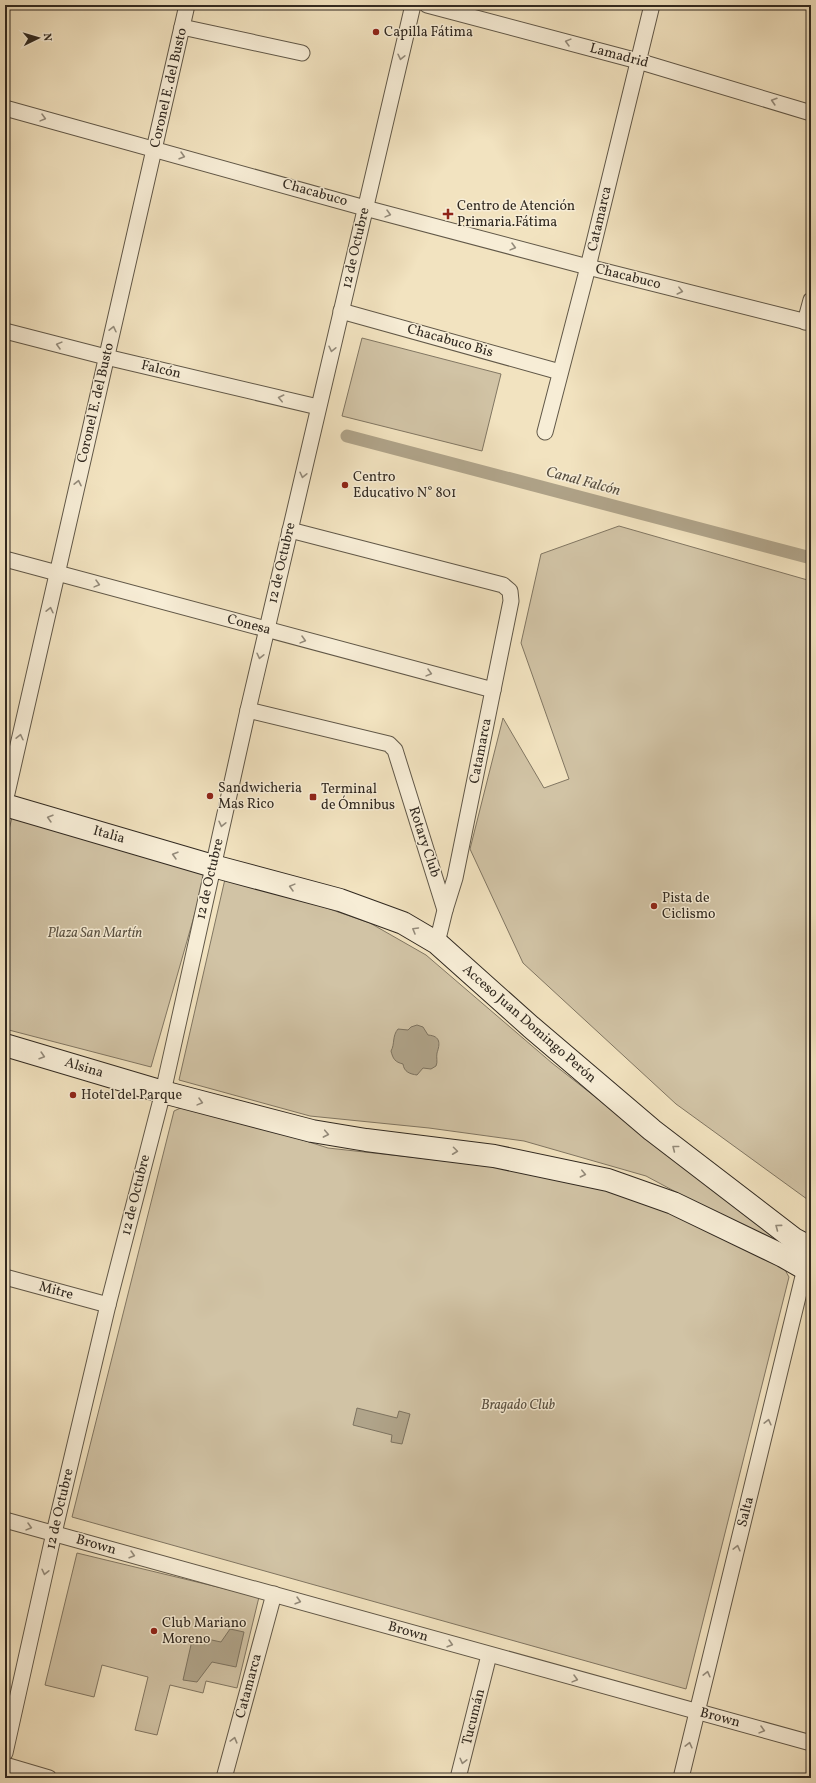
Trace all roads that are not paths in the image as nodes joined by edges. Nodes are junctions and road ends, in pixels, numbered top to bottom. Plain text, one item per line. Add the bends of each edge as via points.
1 (187, 5) edge
2 (413, 5) edge
3 (426, 5) edge
4 (652, 5) edge
5 (182, 28) junction
6 (302, 53) dead end
7 (638, 61) junction
8 (5, 108) edge
9 (811, 112) edge
10 (155, 149) junction
11 (366, 208) junction
12 (588, 267) junction
13 (811, 300) edge
14 (341, 311) junction
15 (808, 322) edge
16 (5, 331) edge
17 (106, 357) junction
18 (560, 372) junction
19 (318, 407) junction
20 (545, 432) dead end
21 (290, 530) junction
22 (5, 559) edge
23 (58, 573) junction
24 (266, 630) junction
25 (493, 690) junction
26 (248, 710) junction
27 (5, 803) edge
28 (212, 866) junction
29 (445, 910) junction
30 (437, 943) junction
31 (5, 1045) edge
32 (163, 1092) junction
33 (811, 1247) edge
34 (808, 1270) edge
35 (5, 1277) edge
36 (108, 1305) junction
37 (5, 1520) edge
38 (54, 1533) junction
39 (274, 1594) junction
40 (489, 1655) junction
41 (697, 1712) junction
42 (811, 1743) edge
43 (5, 1753) edge
44 (5, 1765) edge
45 (49, 1778) edge
46 (224, 1778) edge
47 (458, 1778) edge
48 (681, 1778) edge

1 - 5 street, Coronel E. del Busto
2 -> 11 street, 12 de Octubre
7 -> 3 street, Lamadrid
4 - 7 street, Catamarca
5 - 6 street
5 - 10 street, Coronel E. del Busto
9 -> 7 street, Lamadrid
7 - 12 street, Catamarca
8 -> 10 street, Chacabuco
10 -> 11 street, Chacabuco
17 -> 10 street, Coronel E. del Busto
11 -> 12 street, Chacabuco
11 - 14 street, 12 de Octubre
12 -> 15 street, Chacabuco
12 - 18 street, Catamarca
13 - 15 street
14 - 18 street, Chacabuco Bis
14 -> 19 street, 12 de Octubre
17 -> 16 street, Falcón
19 -> 17 street, Falcón
23 -> 17 street, Coronel E. del Busto
18 - 20 street, Catamarca
19 -> 21 street, 12 de Octubre
21 - 24 street, 12 de Octubre
21 - 25 street, Catamarca via 502,585 510,591 511,601
22 - 23 street, Conesa
23 -> 24 street, Conesa
27 -> 23 street, Coronel E. del Busto
24 -> 25 street, Conesa
24 -> 26 street, 12 de Octubre
25 - 29 street, Catamarca via 455,878
26 -> 28 street, 12 de Octubre
26 - 29 street, Rotary Club via 388,744 395,750
28 -> 27 main road, Italia
30 -> 28 main road, Acceso Juan Domingo Perón via 403,924 340,900
28 - 32 street, 12 de Octubre
29 - 30 street
33 -> 30 main road, Acceso Juan Domingo Perón via 794,1239 652,1130
31 -> 32 main road, Alsina
32 -> 34 main road via 312,1131 494,1156 608,1180 673,1203
32 - 36 street, 12 de Octubre
33 - 34 street, Salta
41 -> 34 street, Salta
35 - 36 street, Mitre
36 - 38 street, 12 de Octubre
37 -> 38 street, Brown
38 -> 39 street, Brown
38 -> 43 street, 12 de Octubre
39 -> 40 street, Brown
46 -> 39 street, Catamarca
40 -> 41 street, Brown
40 -> 47 street, Tucumán
41 -> 42 street, Brown
48 -> 41 street, Salta
44 - 45 street

